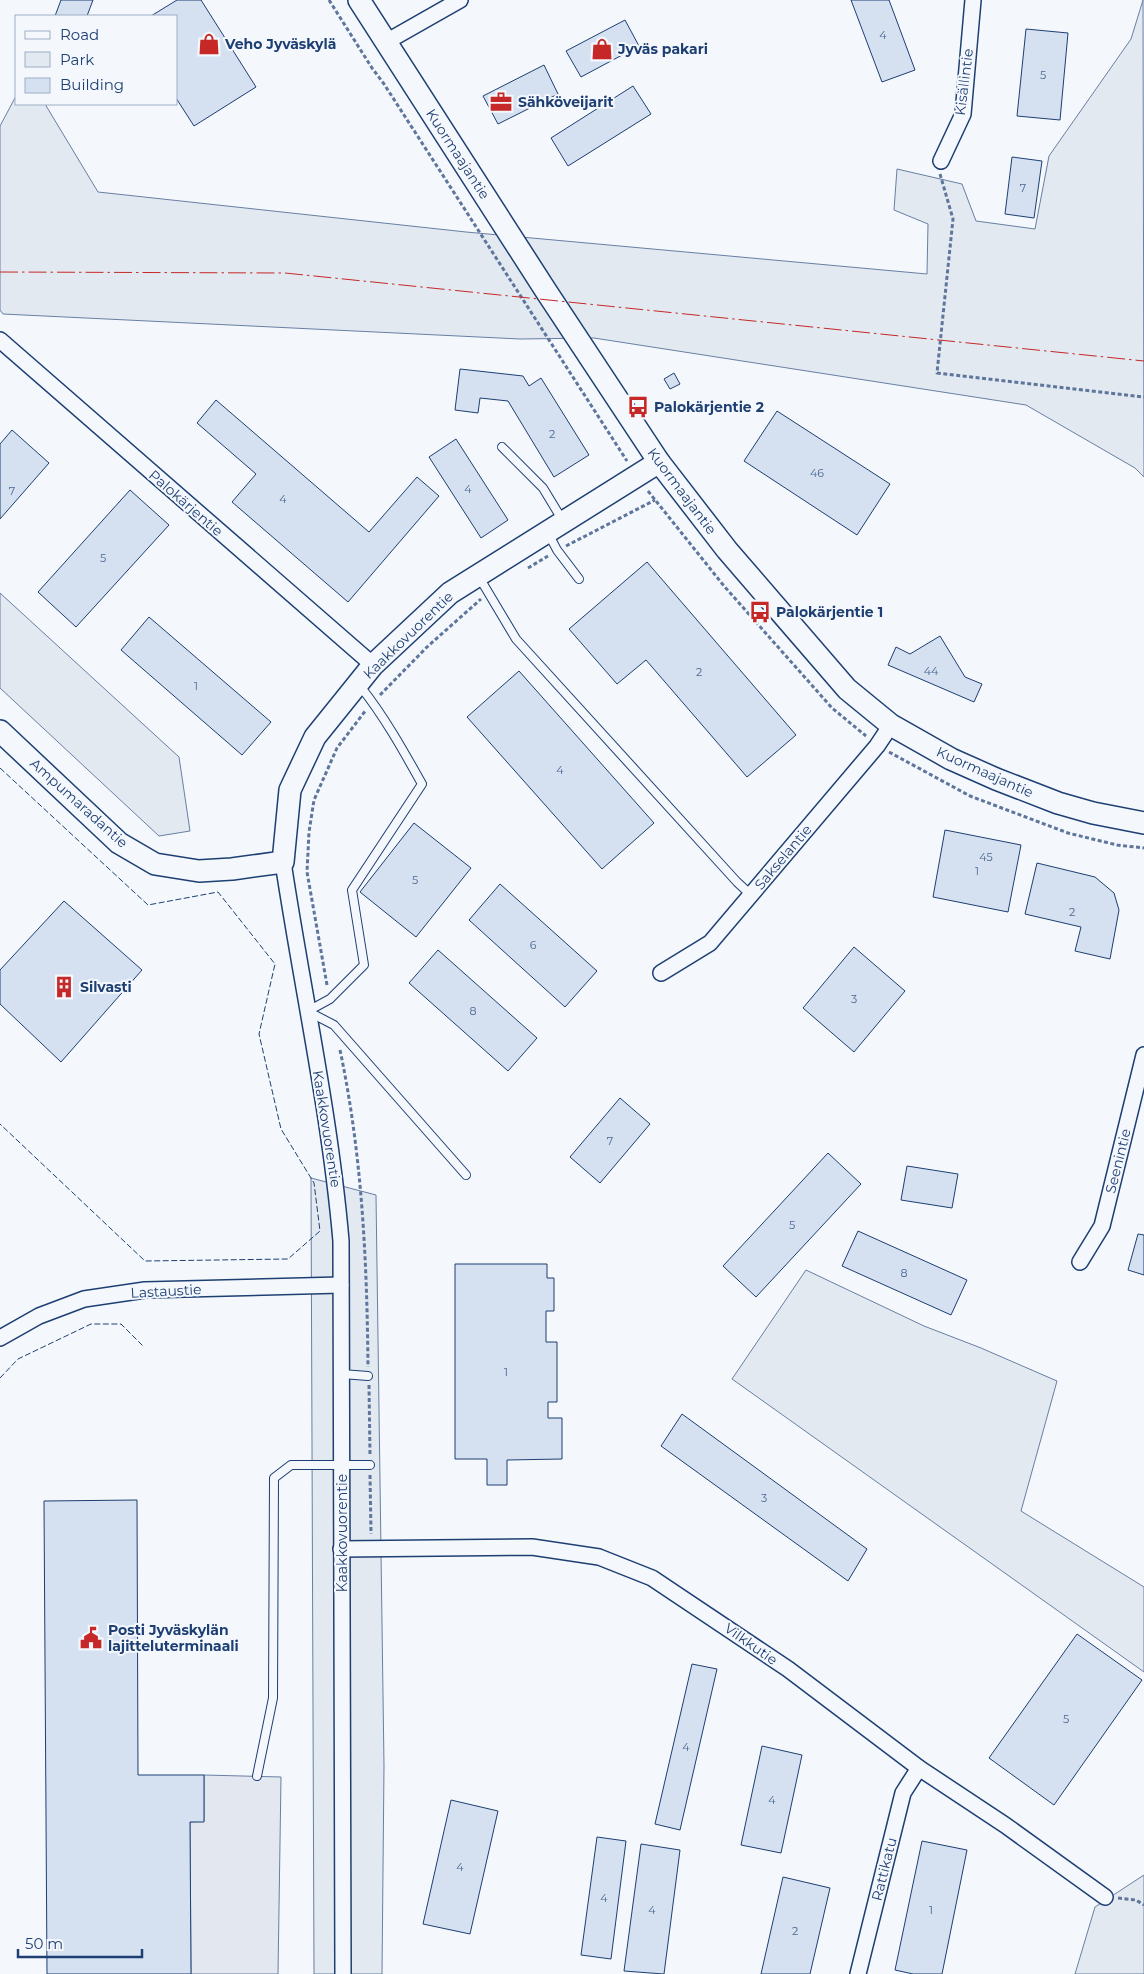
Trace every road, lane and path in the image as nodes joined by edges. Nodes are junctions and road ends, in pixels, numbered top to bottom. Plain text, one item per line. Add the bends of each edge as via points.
1 (359, 0) edge
2 (460, 0) edge
3 (973, 0) edge
4 (386, 42) junction
5 (941, 160) joint
6 (0, 340) edge
7 (1144, 397) edge
8 (502, 447) dead end
9 (659, 462) junction
10 (655, 500) dead end
11 (555, 526) junction
12 (557, 550) junction
13 (526, 570) dead end
14 (579, 580) dead end
15 (483, 584) junction
16 (372, 665) junction
17 (358, 684) junction
18 (373, 702) junction
19 (891, 725) junction
20 (0, 731) edge
21 (1144, 823) edge
22 (283, 862) junction
23 (751, 895) junction
24 (661, 973) dead end
25 (330, 999) junction
26 (308, 1011) junction
27 (334, 1025) junction
28 (1144, 1055) edge
29 (466, 1175) dead end
30 (1080, 1262) dead end
31 (341, 1285) junction
32 (0, 1338) edge
33 (342, 1374) junction
34 (368, 1376) junction
35 (343, 1465) junction
36 (370, 1465) junction
37 (341, 1549) junction
38 (371, 1549) junction
39 (919, 1768) junction
40 (257, 1776) dead end
41 (1105, 1897) joint
42 (1144, 1906) edge
43 (344, 1974) edge
44 (858, 1974) edge

1 - 4 street, Kuormaajantie
2 - 4 street
3 - 5 street, Kisällintie via 963,114
4 - 9 street, Kuormaajantie
5 - 7 path via 938,166 953,219 937,373
6 - 16 street, Palokärjentie
8 - 11 lane via 543,488
9 - 11 street, Kaakkovuorentie
9 - 19 street, Kuormaajantie via 791,626 847,689
10 - 12 path
11 - 12 lane
11 - 15 street, Kaakkovuorentie
12 - 13 path
12 - 14 lane
15 - 16 street, Kaakkovuorentie via 450,594
15 - 18 path via 428,647
15 - 23 lane via 516,639
16 - 17 street, Kaakkovuorentie
17 - 18 lane
17 - 22 street, Kaakkovuorentie via 314,737 290,790
18 - 25 path via 337,748 314,800 309,832 307,872
18 - 25 lane via 422,784 352,890 364,965
19 - 21 street, Kuormaajantie via 951,759 996,779 1058,803
19 - 23 street, Sakselantie via 877,746
20 - 22 street, Ampumaradantie via 119,843 155,864 199,871
22 - 26 street, Kaakkovuorentie
23 - 24 street, Sakselantie via 710,944
25 - 26 lane
26 - 27 lane
26 - 31 street, Kaakkovuorentie via 338,1199
27 - 29 lane
27 - 34 path via 359,1164 367,1277
28 - 30 street, Seenintie via 1102,1226
31 - 32 street, Lastaustie via 145,1290 84,1299 39,1316
31 - 33 street, Kaakkovuorentie
33 - 34 lane
33 - 35 street, Kaakkovuorentie
34 - 36 path
35 - 36 lane
35 - 37 street, Kaakkovuorentie
35 - 40 lane via 291,1465 274,1478 273,1698
36 - 38 path
37 - 38 street, Vilkkutie
37 - 43 street, Kaakkovuorentie
38 - 39 street, Vilkkutie via 532,1547 599,1557 652,1578 788,1670
39 - 41 street, Vilkkutie
39 - 44 street, Rattikatu via 903,1793
41 - 42 path via 1136,1900

